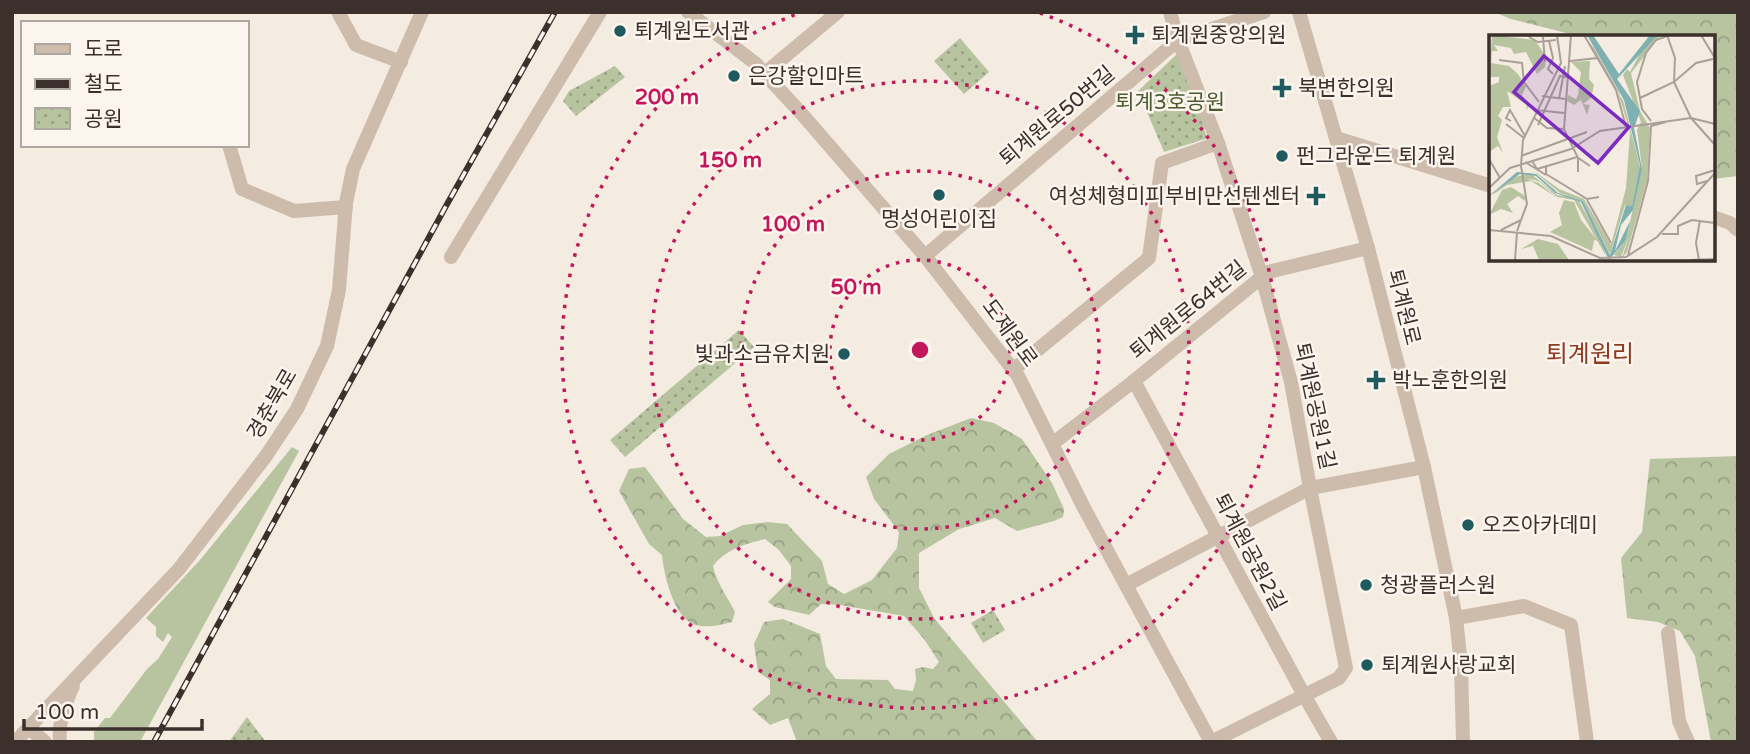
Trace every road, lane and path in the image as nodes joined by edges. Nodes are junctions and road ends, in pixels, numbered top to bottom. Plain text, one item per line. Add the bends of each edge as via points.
1 (338, 12) edge
2 (422, 12) edge
3 (600, 12) edge
4 (688, 12) edge
5 (838, 12) edge
6 (1170, 12) edge
7 (1264, 12) edge
8 (1299, 12) edge
9 (1178, 40) junction
10 (401, 62) junction
11 (765, 73) junction
12 (1336, 138) junction
13 (1218, 143) junction
14 (230, 147) edge
15 (1489, 185) edge
16 (346, 207) junction
17 (1715, 218) edge
18 (1738, 230) edge
19 (1368, 248) junction
20 (925, 256) junction
21 (451, 257) dead end
22 (1262, 277) junction
23 (1013, 370) junction
24 (1134, 381) junction
25 (1052, 444) junction
26 (1424, 467) junction
27 (1310, 488) junction
28 (1218, 536) junction
29 (1126, 585) junction
30 (1456, 618) junction
31 (1668, 633) dead end
32 (78, 676) junction
33 (1304, 695) junction
34 (29, 728) junction
35 (15, 742) edge
36 (46, 742) edge
37 (60, 742) edge
38 (1211, 742) edge
39 (1331, 742) edge
40 (1463, 742) edge
41 (1587, 742) edge
42 (1688, 742) edge

1 - 10 street via 356,45
2 - 10 street, 경춘북로
3 - 21 street
4 - 11 street, 도제원로
5 - 11 street
6 - 9 street, 퇴계원공원1길
7 - 9 street, 퇴계원로50번길
8 - 12 street, 퇴계원로
9 - 13 street, 퇴계원공원1길
9 - 20 street, 퇴계원로50번길
10 - 16 street, 경춘북로 via 352,169
11 - 20 street, 도제원로
12 - 15 street
12 - 19 street, 퇴계원로
13 - 22 street, 퇴계원공원1길
13 - 23 street via 1162,163 1149,257
14 - 16 street via 242,189 294,211
16 - 32 street, 경춘북로 via 339,290 327,346 297,409 179,569
17 - 18 street
19 - 22 street, 퇴계원로64번길
19 - 26 street, 퇴계원로
20 - 23 street, 도제원로
22 - 24 street, 퇴계원로64번길
22 - 27 street, 퇴계원공원1길 via 1291,382
23 - 25 street, 도제원로
24 - 25 street, 퇴계원로64번길
24 - 28 street, 퇴계원공원2길
25 - 29 street, 도제원로
26 - 27 street
26 - 30 street, 퇴계원로
27 - 28 street
27 - 33 street, 퇴계원공원1길 via 1346,668 1339,678
28 - 29 street
28 - 33 street, 퇴계원공원2길
29 - 38 street, 도제원로
30 - 40 street, 퇴계원로
30 - 41 street via 1524,607 1571,625
31 - 42 street via 1679,721
32 - 34 street, 경춘북로
32 - 37 street via 66,703
33 - 38 street, 퇴계원공원1길
33 - 39 street, 퇴계원공원2길
34 - 35 street, 경춘북로
34 - 36 street

